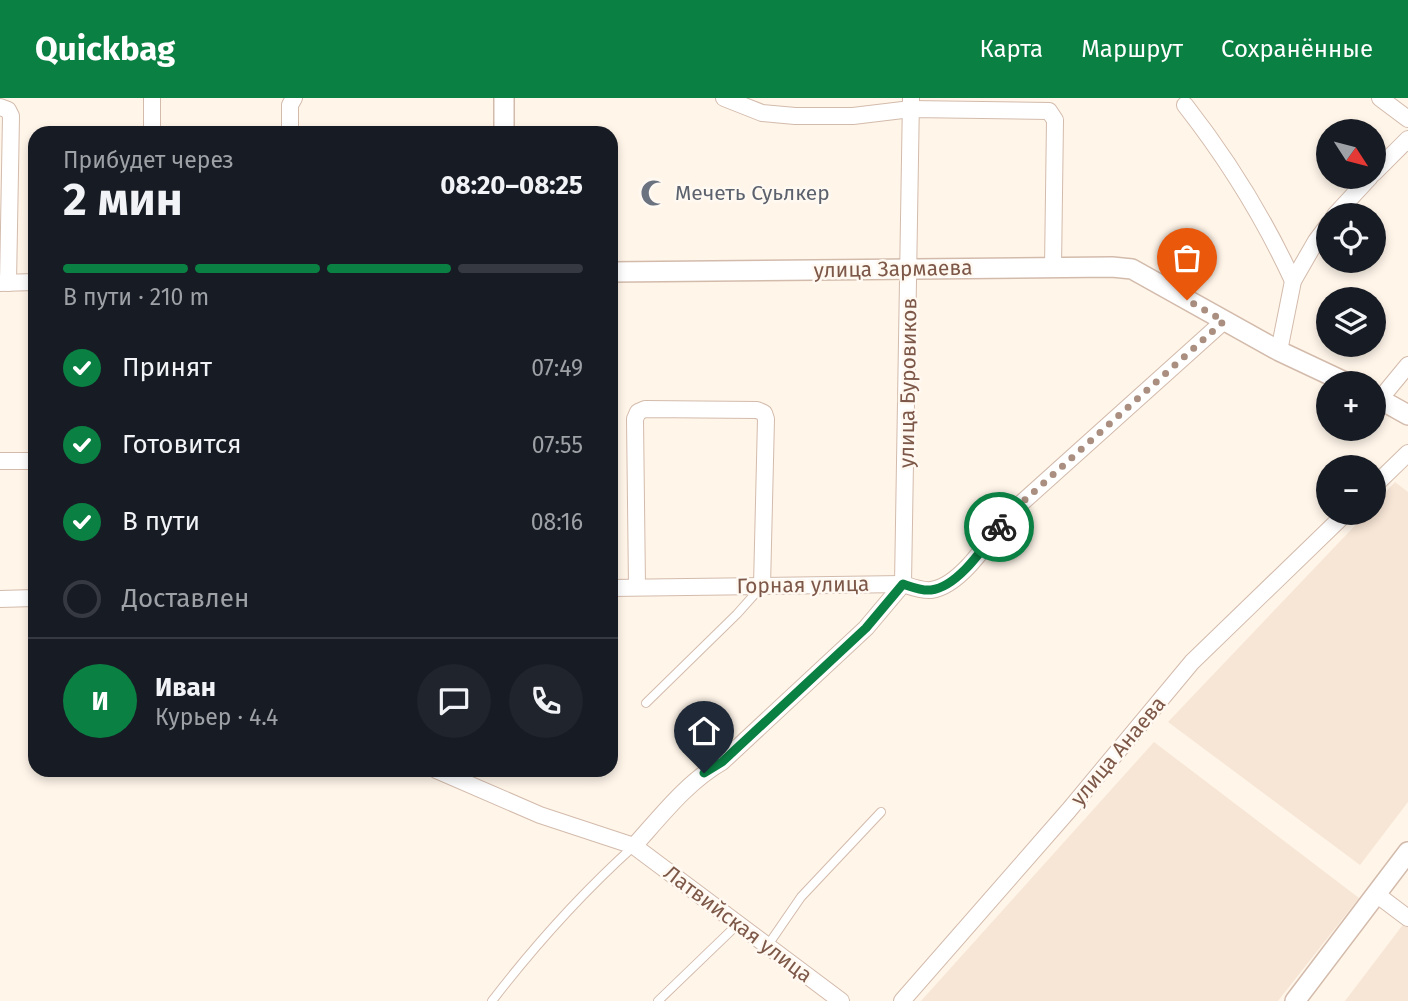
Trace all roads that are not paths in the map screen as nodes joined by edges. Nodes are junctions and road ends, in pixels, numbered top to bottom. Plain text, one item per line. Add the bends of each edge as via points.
1 (152, 98) edge
2 (294, 98) edge
3 (504, 98) edge
4 (724, 98) edge
5 (1380, 98) edge
6 (911, 104) edge
7 (1185, 105) dead end
8 (0, 107) edge
9 (1408, 119) edge
10 (152, 126) edge
11 (290, 126) edge
12 (504, 126) edge
13 (1408, 139) edge
14 (1386, 161) edge
15 (1359, 189) edge
16 (1346, 203) edge
17 (1316, 241) edge
18 (1054, 268) junction
19 (910, 270) junction
20 (618, 272) edge
21 (1293, 281) junction
22 (28, 282) edge
23 (4, 284) edge
24 (1224, 321) junction
25 (1279, 351) junction
26 (1408, 365) edge
27 (1322, 371) edge
28 (1386, 388) edge
29 (1386, 403) edge
30 (1408, 415) edge
31 (1408, 453) edge
32 (0, 461) edge
33 (28, 461) edge
34 (1386, 474) edge
35 (1334, 525) edge
36 (903, 584) junction
37 (762, 586) junction
38 (637, 587) junction
39 (618, 588) edge
40 (0, 598) edge
41 (28, 598) edge
42 (646, 703) dead end
43 (452, 777) edge
44 (881, 812) dead end
45 (634, 846) junction
46 (1408, 852) edge
47 (1376, 894) junction
48 (1408, 918) edge
49 (739, 923) junction
50 (768, 945) junction
51 (492, 1001) edge
52 (658, 1001) edge
53 (841, 1001) edge
54 (902, 1001) edge
55 (1294, 1001) edge

1 - 10 street
2 - 11 street
3 - 12 street
4 - 6 street via 762,113 795,116 853,116
5 - 9 street
6 - 18 street via 1052,113
6 - 19 street, улица Буровиков
7 - 21 street via 1262,217
8 - 23 street via 11,116
13 - 14 street
15 - 16 street
17 - 21 street
18 - 19 street, улица Зармаева
18 - 24 street, улица Зармаева via 1132,270
19 - 20 street, улица Зармаева
19 - 36 street, улица Буровиков
21 - 25 street
22 - 23 street
24 - 25 street, улица Зармаева
24 - 36 street, Горная улица via 1007,516 960,574 931,590
25 - 27 street, улица Зармаева
26 - 28 street
29 - 30 street
31 - 34 street
32 - 33 street
35 - 54 street, улица Анаева via 1192,662
36 - 37 street, Горная улица
36 - 45 street via 866,628 722,762 695,781
37 - 38 street, Горная улица
37 - 38 street via 766,416 757,410 645,409 635,419
37 - 42 lane
38 - 39 street, Горная улица
40 - 41 street
43 - 45 street, Латвийская улица via 540,815
44 - 50 lane via 801,897
45 - 49 street, Латвийская улица
45 - 51 lane via 595,881
46 - 47 street
47 - 48 street
47 - 55 street
49 - 50 street, Латвийская улица
49 - 52 lane
50 - 53 street, Латвийская улица

